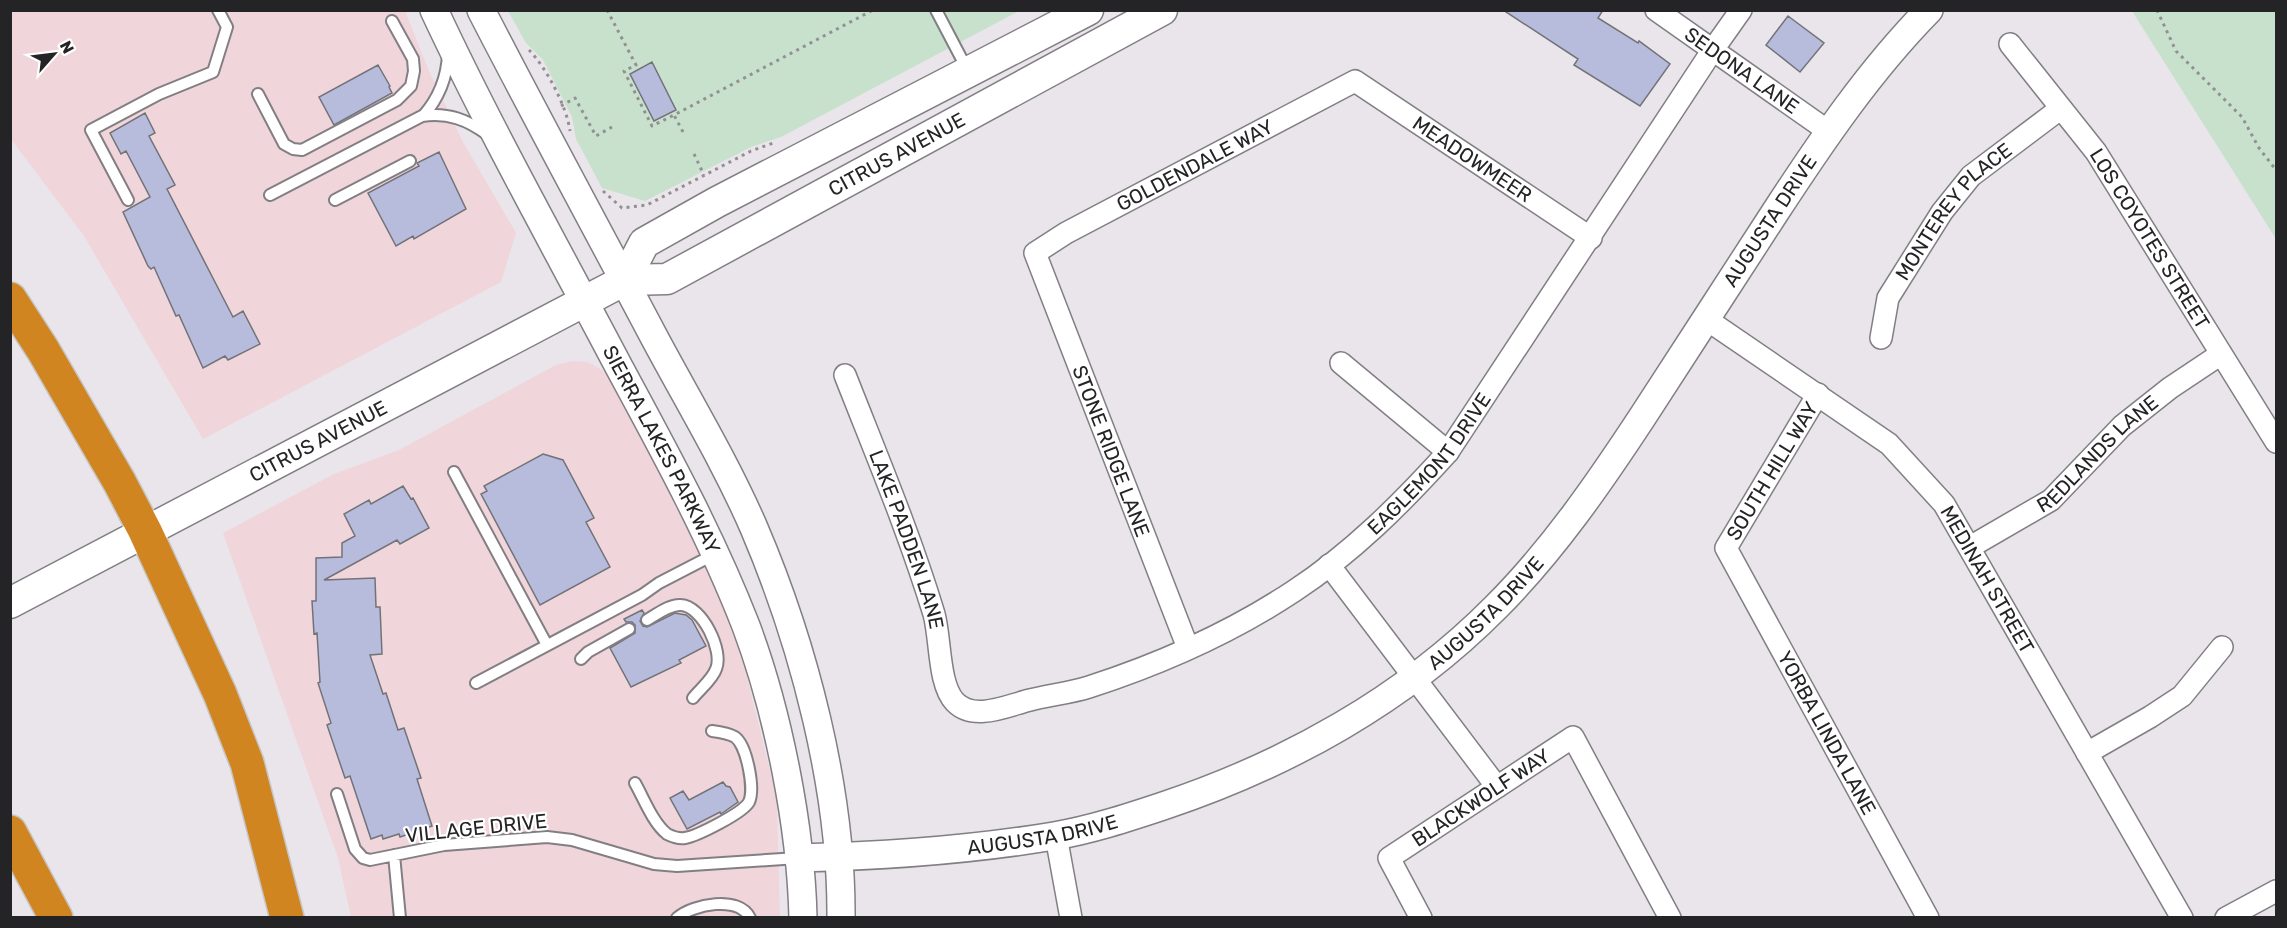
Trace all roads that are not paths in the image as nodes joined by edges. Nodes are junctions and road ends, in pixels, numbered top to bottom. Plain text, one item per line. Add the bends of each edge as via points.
1 (218, 10) edge
2 (434, 10) edge
3 (481, 10) edge
4 (936, 10) edge
5 (1088, 10) edge
6 (1162, 10) edge
7 (1656, 10) edge
8 (1741, 10) edge
9 (1929, 10) edge
10 (392, 21) dead end
11 (449, 43) junction
12 (2010, 44) dead end
13 (1712, 51) junction
14 (969, 73) junction
15 (1355, 81) joint
16 (258, 94) dead end
17 (2060, 109) junction
18 (422, 116) junction
19 (1828, 131) junction
20 (504, 149) junction
21 (410, 161) dead end
22 (270, 195) dead end
23 (128, 200) dead end
24 (335, 200) dead end
25 (1591, 238) junction
26 (1035, 253) joint
27 (625, 280) junction
28 (10, 299) edge
29 (584, 301) junction
30 (1706, 318) junction
31 (1881, 338) dead end
32 (2221, 354) junction
33 (1341, 363) dead end
34 (845, 375) dead end
35 (1818, 394) junction
36 (2277, 442) edge
37 (1448, 452) junction
38 (454, 472) dead end
39 (145, 531) junction
40 (1970, 547) junction
41 (1726, 548) joint
42 (716, 554) junction
43 (1329, 565) junction
44 (10, 603) edge
45 (647, 620) dead end
46 (629, 629) dead end
47 (547, 645) junction
48 (2222, 647) dead end
49 (1188, 648) junction
50 (581, 659) dead end
51 (1414, 676) junction
52 (476, 683) dead end
53 (693, 698) dead end
54 (957, 704) joint
55 (712, 731) dead end
56 (2087, 753) junction
57 (635, 783) dead end
58 (1497, 788) junction
59 (337, 794) dead end
60 (10, 831) edge
61 (1056, 836) junction
62 (394, 855) junction
63 (838, 857) junction
64 (798, 858) junction
65 (2277, 891) edge
66 (57, 918) edge
67 (287, 918) edge
68 (400, 918) edge
69 (677, 918) edge
70 (750, 918) edge
71 (803, 918) edge
72 (841, 918) edge
73 (1071, 918) edge
74 (1420, 918) edge
75 (1670, 918) edge
76 (1928, 918) edge
77 (2182, 918) edge
78 (2226, 918) edge

1 - 23 lane via 227,27 213,72 159,94 91,130
2 - 11 street, SIERRA LAKES PARKWAY
3 - 27 street
4 - 14 lane
5 - 14 main road, CITRUS AVENUE
6 - 27 main road, CITRUS AVENUE via 667,279
7 - 13 street, SEDONA LANE
8 - 13 street, EAGLEMONT DRIVE
9 - 19 street, AUGUSTA DRIVE
10 - 16 lane via 413,59 414,71 411,86 397,100 302,150 284,144
11 - 18 lane via 445,79 437,98
11 - 20 street, SIERRA LAKES PARKWAY
12 - 17 street, LOS COYOTES STREET
13 - 19 street, SEDONA LANE
13 - 25 street, EAGLEMONT DRIVE
14 - 27 main road, CITRUS AVENUE via 644,243
15 - 25 street, MEADOWMEER
15 - 26 street, GOLDENDALE WAY
17 - 31 street, MONTEREY PLACE via 1971,176 1942,212 1888,298
17 - 32 street, LOS COYOTES STREET via 2096,152
18 - 20 lane via 442,114 463,120
18 - 22 lane
19 - 30 street, AUGUSTA DRIVE
20 - 29 street, SIERRA LAKES PARKWAY
21 - 24 lane
25 - 37 street, EAGLEMONT DRIVE
26 - 49 street, STONE RIDGE LANE
27 - 29 main road, CITRUS AVENUE
27 - 63 street via 715,449 771,572 799,654 823,746
28 - 39 highway
29 - 39 main road, CITRUS AVENUE
29 - 42 street, SIERRA LAKES PARKWAY
30 - 35 street, MEDINAH STREET
30 - 51 street, AUGUSTA DRIVE via 1574,517 1533,568 1495,609
32 - 36 street, LOS COYOTES STREET
32 - 40 street, REDLANDS LANE via 2122,426 2051,500
33 - 37 street
34 - 54 street, LAKE PADDEN LANE via 920,569 937,625 944,682
35 - 40 street, MEDINAH STREET via 1888,444 1918,473 1944,504
35 - 41 street, SOUTH HILL WAY
37 - 43 street, EAGLEMONT DRIVE via 1406,498
38 - 47 lane
39 - 44 main road, CITRUS AVENUE
39 - 67 highway via 220,694 247,763
40 - 56 street, MEDINAH STREET
41 - 76 street, YORBA LINDA LANE
42 - 47 lane
42 - 64 street, SIERRA LAKES PARKWAY via 746,626 768,700 784,766
43 - 49 street, EAGLEMONT DRIVE via 1294,591
43 - 51 street
45 - 53 lane via 681,604 695,610 706,623 718,662 713,675
46 - 50 lane
47 - 52 lane
48 - 56 street via 2182,696
49 - 54 street, EAGLEMONT DRIVE via 1086,688 979,712
51 - 58 street
51 - 61 street, AUGUSTA DRIVE via 1327,735 1224,785
55 - 57 lane via 735,737 745,754 752,788 749,802 740,811 690,837 675,838 662,829
56 - 77 street, MEDINAH STREET
58 - 74 street, BLACKWOLF WAY via 1389,858
58 - 75 street, BLACKWOLF WAY via 1573,737
59 - 62 lane, VILLAGE DRIVE via 355,849 363,858
60 - 66 highway
61 - 63 street, AUGUSTA DRIVE
61 - 73 street
62 - 64 lane, VILLAGE DRIVE via 444,845 559,837 654,864
62 - 68 lane
63 - 64 street, AUGUSTA DRIVE
63 - 72 street
64 - 71 street, SIERRA LAKES PARKWAY
65 - 78 street
69 - 70 lane via 694,907 729,904 743,908

